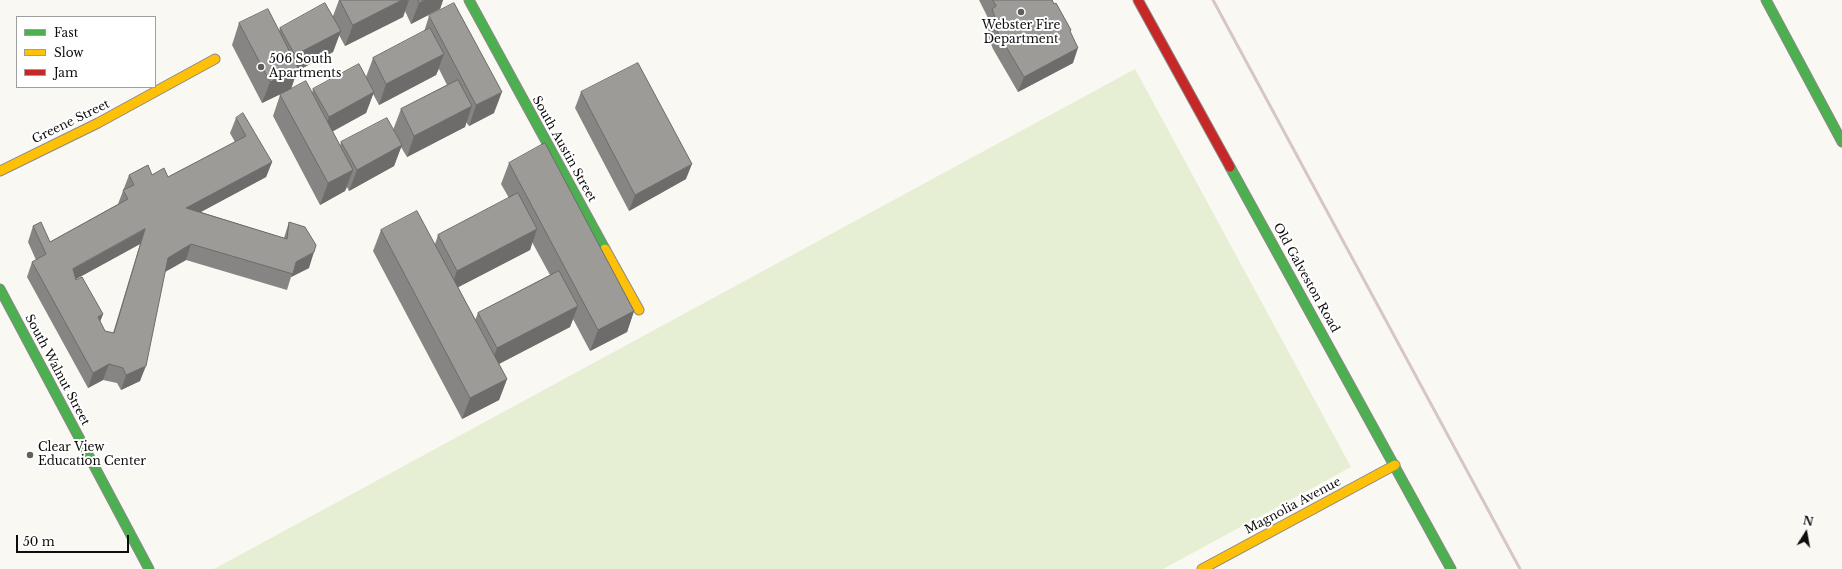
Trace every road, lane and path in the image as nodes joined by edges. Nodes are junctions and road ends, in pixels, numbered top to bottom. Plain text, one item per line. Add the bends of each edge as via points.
1 (469, 0) edge
2 (1138, 0) edge
3 (1766, 0) edge
4 (216, 59) dead end
5 (1842, 142) edge
6 (0, 170) edge
7 (0, 289) edge
8 (639, 310) dead end
9 (1395, 465) junction
10 (149, 569) edge
11 (1202, 569) edge
12 (1451, 569) edge

1 - 8 street, South Austin Street
2 - 9 street, Old Galveston Road
3 - 5 street
4 - 6 street, Greene Street via 98,124
7 - 10 street, South Walnut Street
9 - 11 street, Magnolia Avenue
9 - 12 street, Old Galveston Road

